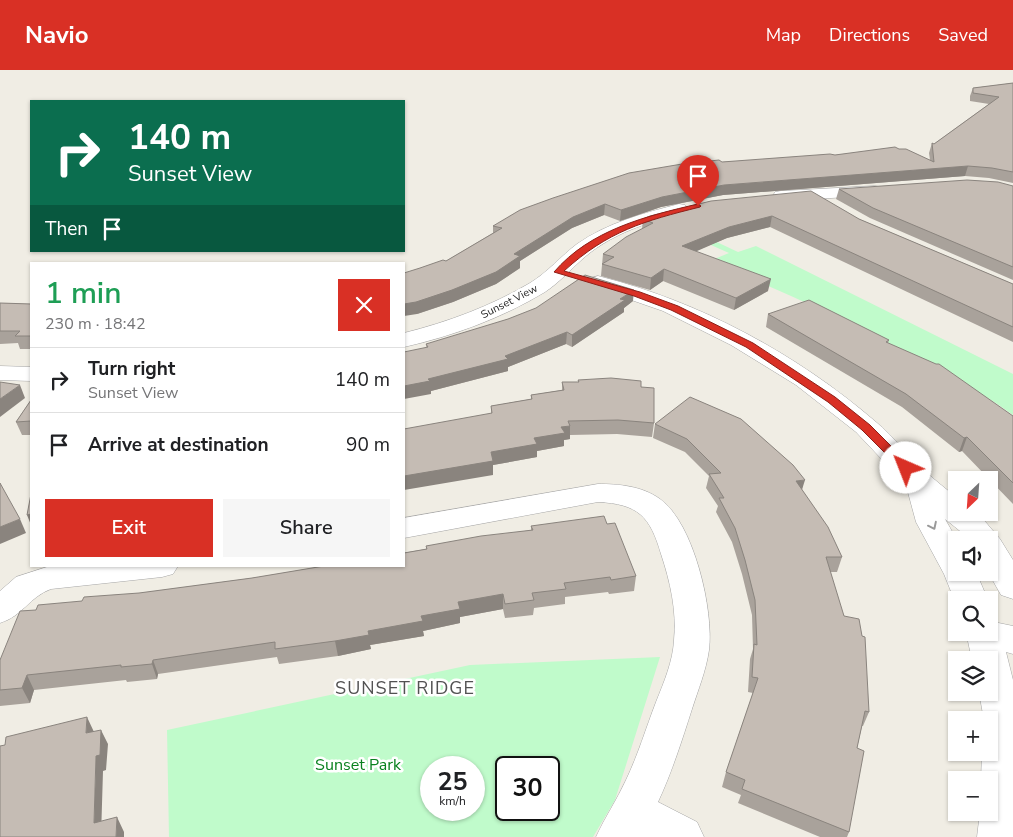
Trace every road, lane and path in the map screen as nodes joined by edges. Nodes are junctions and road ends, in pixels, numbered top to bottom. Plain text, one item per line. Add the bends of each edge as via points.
1 (896, 189) edge
2 (814, 195) junction
3 (767, 197) edge
4 (694, 206) edge
5 (839, 212) edge
6 (558, 272) junction
7 (405, 340) edge
8 (0, 373) edge
9 (30, 374) edge
10 (919, 481) junction
11 (948, 505) edge
12 (968, 521) edge
13 (405, 528) edge
14 (976, 531) edge
15 (948, 552) edge
16 (998, 562) edge
17 (153, 567) edge
18 (1013, 587) edge
19 (0, 610) edge
20 (991, 641) edge
21 (626, 824) edge
22 (682, 837) edge
23 (999, 837) edge

1 - 2 street
2 - 3 street
2 - 5 street
4 - 6 street, Sunset View via 650,217 608,234 583,249
6 - 7 street, Sunset View via 540,286 485,314
6 - 10 street via 674,308 749,345 839,405 866,427
8 - 9 street
10 - 11 street
10 -> 15 street via 931,522
12 - 14 street
13 - 21 street via 598,493 634,497 648,504 663,518 673,539 686,585 692,614 692,644 662,740
16 - 18 street
17 - 19 street via 49,578 28,585
20 - 23 street via 1003,715
21 - 22 street

